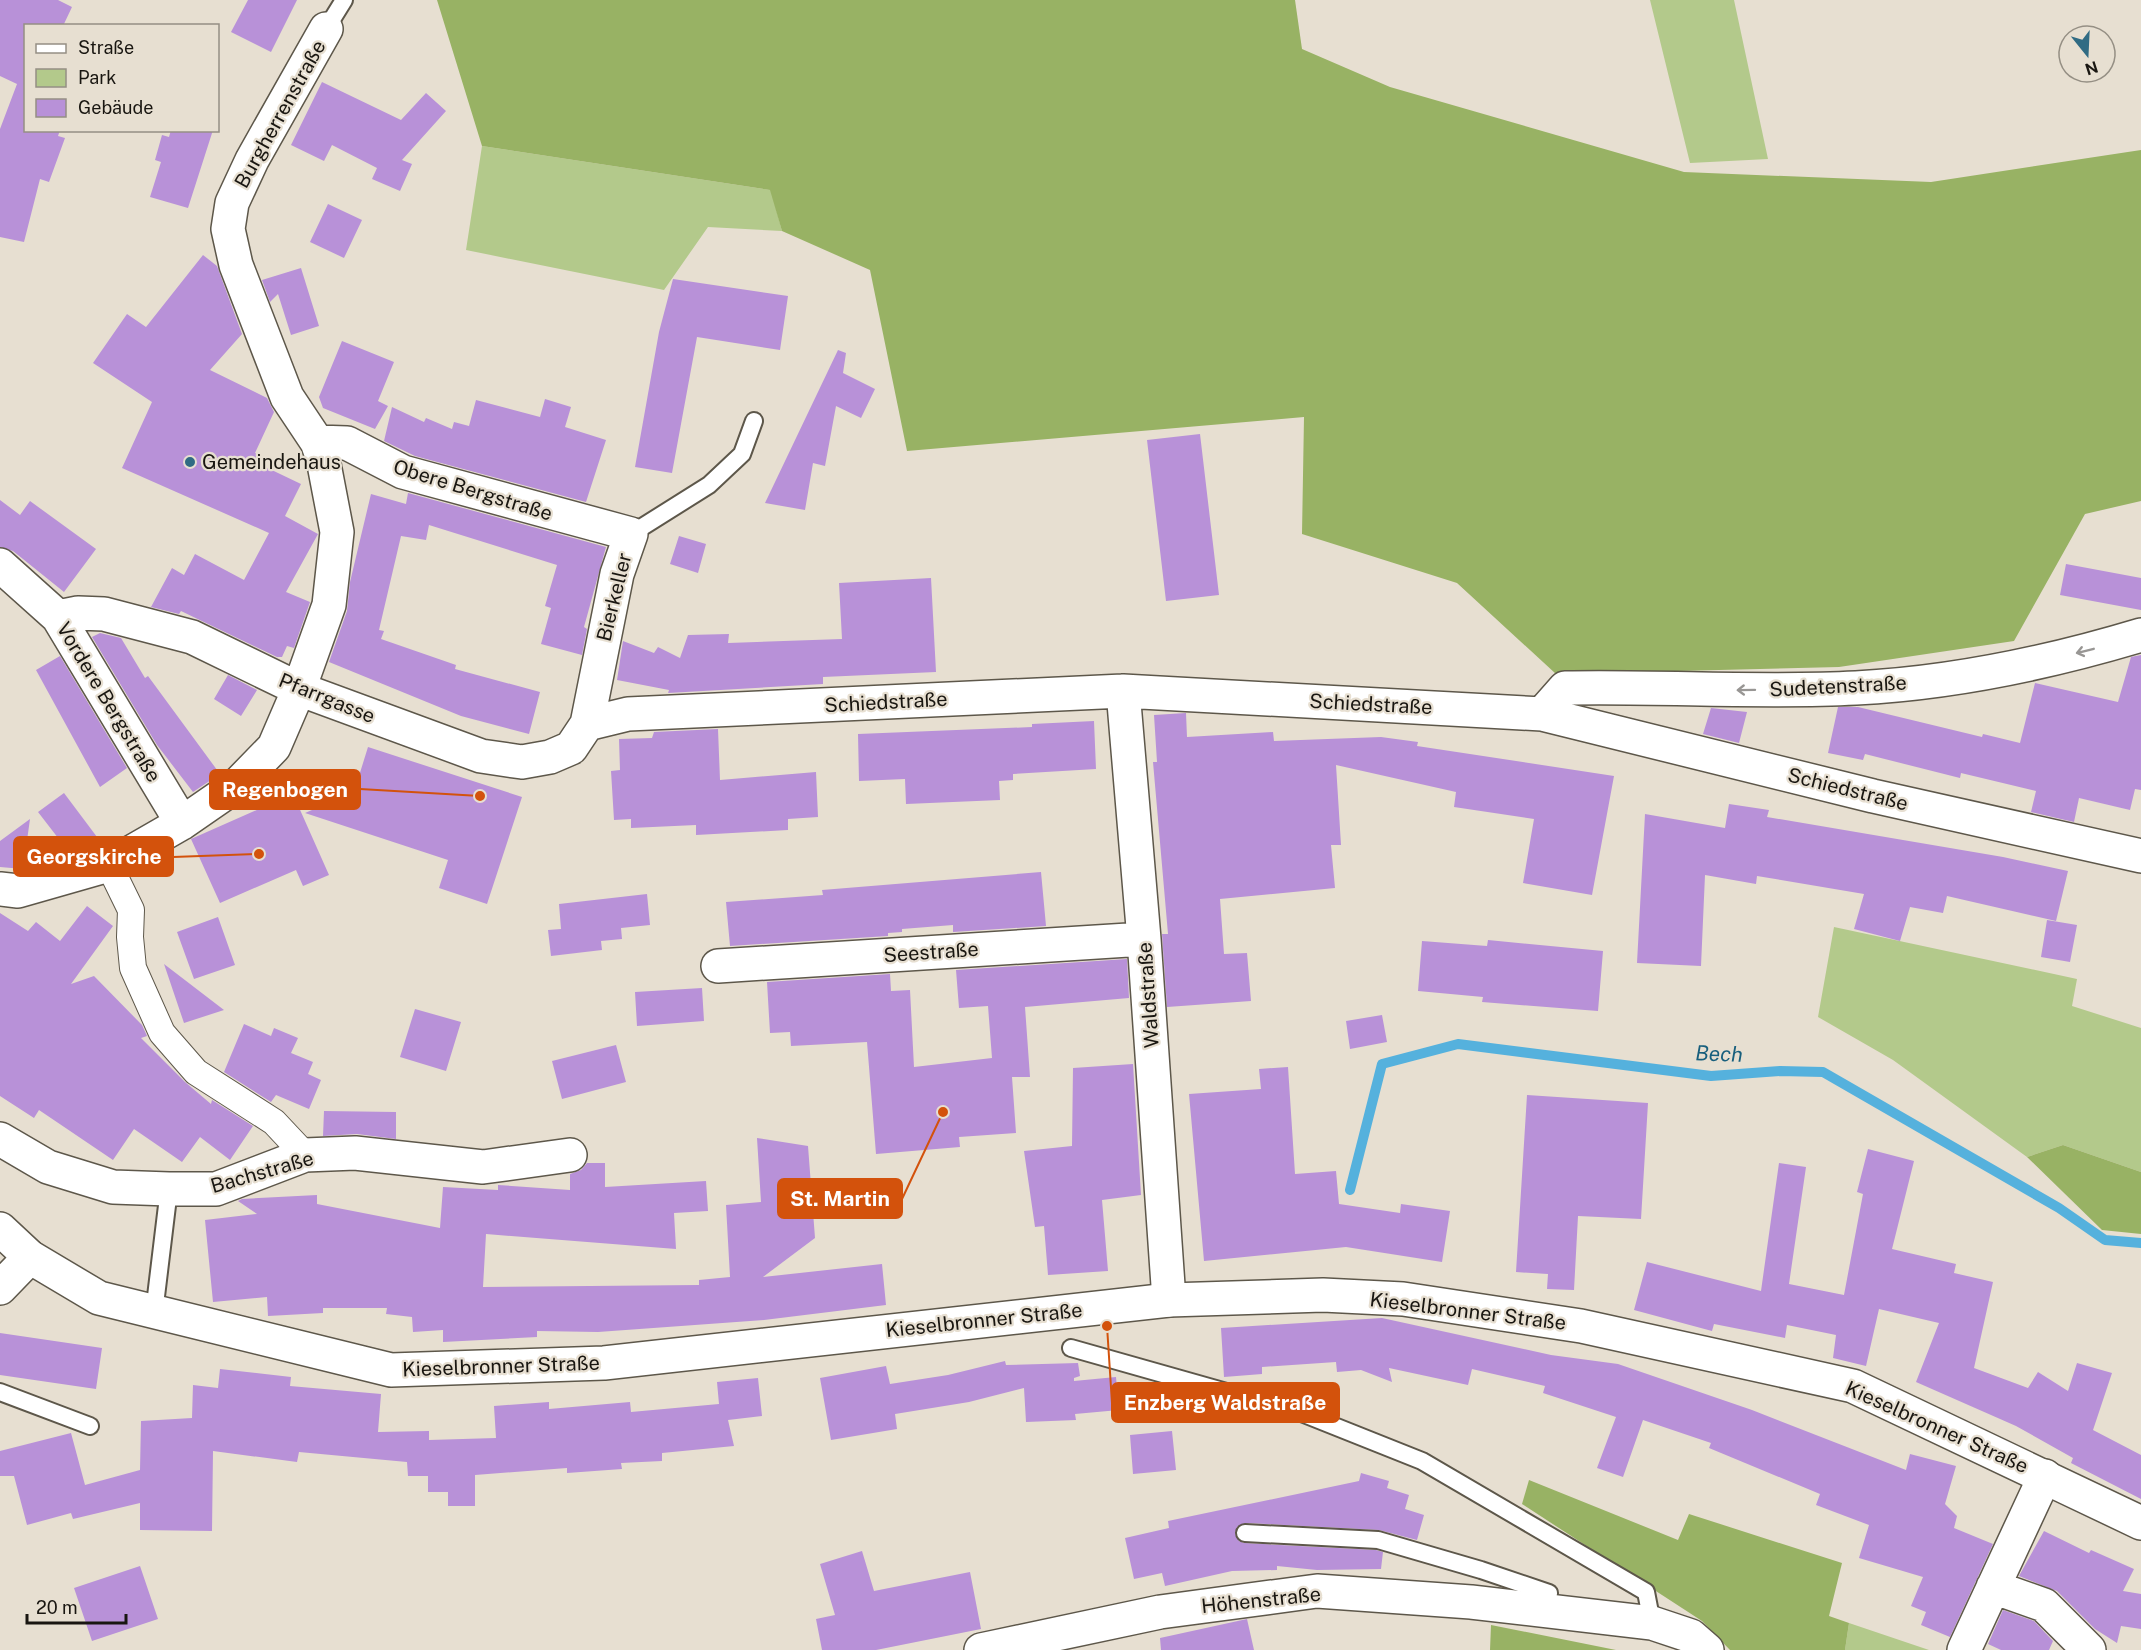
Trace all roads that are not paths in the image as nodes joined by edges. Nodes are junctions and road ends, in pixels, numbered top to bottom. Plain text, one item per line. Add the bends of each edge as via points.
1 (344, 0) edge
2 (326, 29) joint
3 (754, 421) dead end
4 (316, 442) junction
5 (631, 534) junction
6 (0, 565) edge
7 (58, 617) junction
8 (2141, 635) edge
9 (299, 689) junction
10 (1123, 691) junction
11 (1542, 714) junction
12 (586, 724) junction
13 (182, 822) junction
14 (2141, 856) edge
15 (109, 865) junction
16 (0, 889) edge
17 (1144, 939) junction
18 (718, 966) dead end
19 (0, 1139) edge
20 (305, 1155) junction
21 (570, 1155) dead end
22 (169, 1189) junction
23 (0, 1229) edge
24 (30, 1257) junction
25 (0, 1288) edge
26 (1169, 1300) junction
27 (154, 1313) junction
28 (1071, 1348) dead end
29 (0, 1392) edge
30 (90, 1426) dead end
31 (2045, 1476) junction
32 (2141, 1523) edge
33 (1245, 1533) dead end
34 (1993, 1587) junction
35 (1545, 1611) junction
36 (1652, 1623) junction
37 (981, 1650) edge
38 (1707, 1650) edge
39 (1964, 1650) edge
40 (2089, 1650) edge

1 - 2 lane, Burgherrenstraße
2 - 4 street, Burgherrenstraße via 252,160 232,203 228,229 236,265 287,397
3 - 5 lane, Bierkeller via 742,453 709,485
4 - 5 street, Obere Bergstraße via 347,443 403,472
4 - 9 street, Burgherrenstraße via 337,532 329,605
5 - 12 street, Bierkeller via 617,574
6 - 7 street, Vordere Bergstraße
7 - 9 street, Pfarrgasse via 104,614 192,638
7 - 13 street, Vordere Bergstraße
8 -> 11 street, Sudetenstraße via 1992,673 1857,688 1565,687
9 - 12 street, Pfarrgasse via 481,756 522,762 571,748
9 - 13 street, Burgherrenstraße via 274,747 237,785
10 - 11 street, Schiedstraße
10 - 12 street, Schiedstraße via 628,714
10 - 17 street, Waldstraße
11 - 14 street, Schiedstraße via 1873,796
13 - 15 street, Burgherrenstraße
15 - 16 street, Burgherrenstraße via 18,891
15 - 20 street via 131,910 133,968 162,1034 196,1072 274,1122
17 - 18 street, Seestraße
17 - 26 street, Waldstraße
19 - 22 street, Bachstraße via 44,1174 113,1187
20 - 21 street, Bachstraße via 355,1153 483,1167
20 - 22 street, Bachstraße via 216,1189
22 - 27 lane
23 - 24 street, Kieselbronner Straße
24 - 25 street
24 - 27 street, Kieselbronner Straße via 99,1298
26 - 27 street, Kieselbronner Straße via 604,1363 391,1370
26 - 31 street, Kieselbronner Straße via 1299,1295 1403,1299 1581,1326 1853,1386
28 - 36 lane via 1304,1414 1422,1461 1646,1592
29 - 30 lane
31 - 32 street, Kieselbronner Straße
31 - 34 street
33 - 35 lane via 1378,1540 1549,1593
34 - 39 street
34 - 40 street via 2044,1605
35 - 36 street, Höhenstraße
35 - 37 street, Höhenstraße via 1317,1591 1160,1612
36 - 38 street, Höhenstraße via 1691,1636

